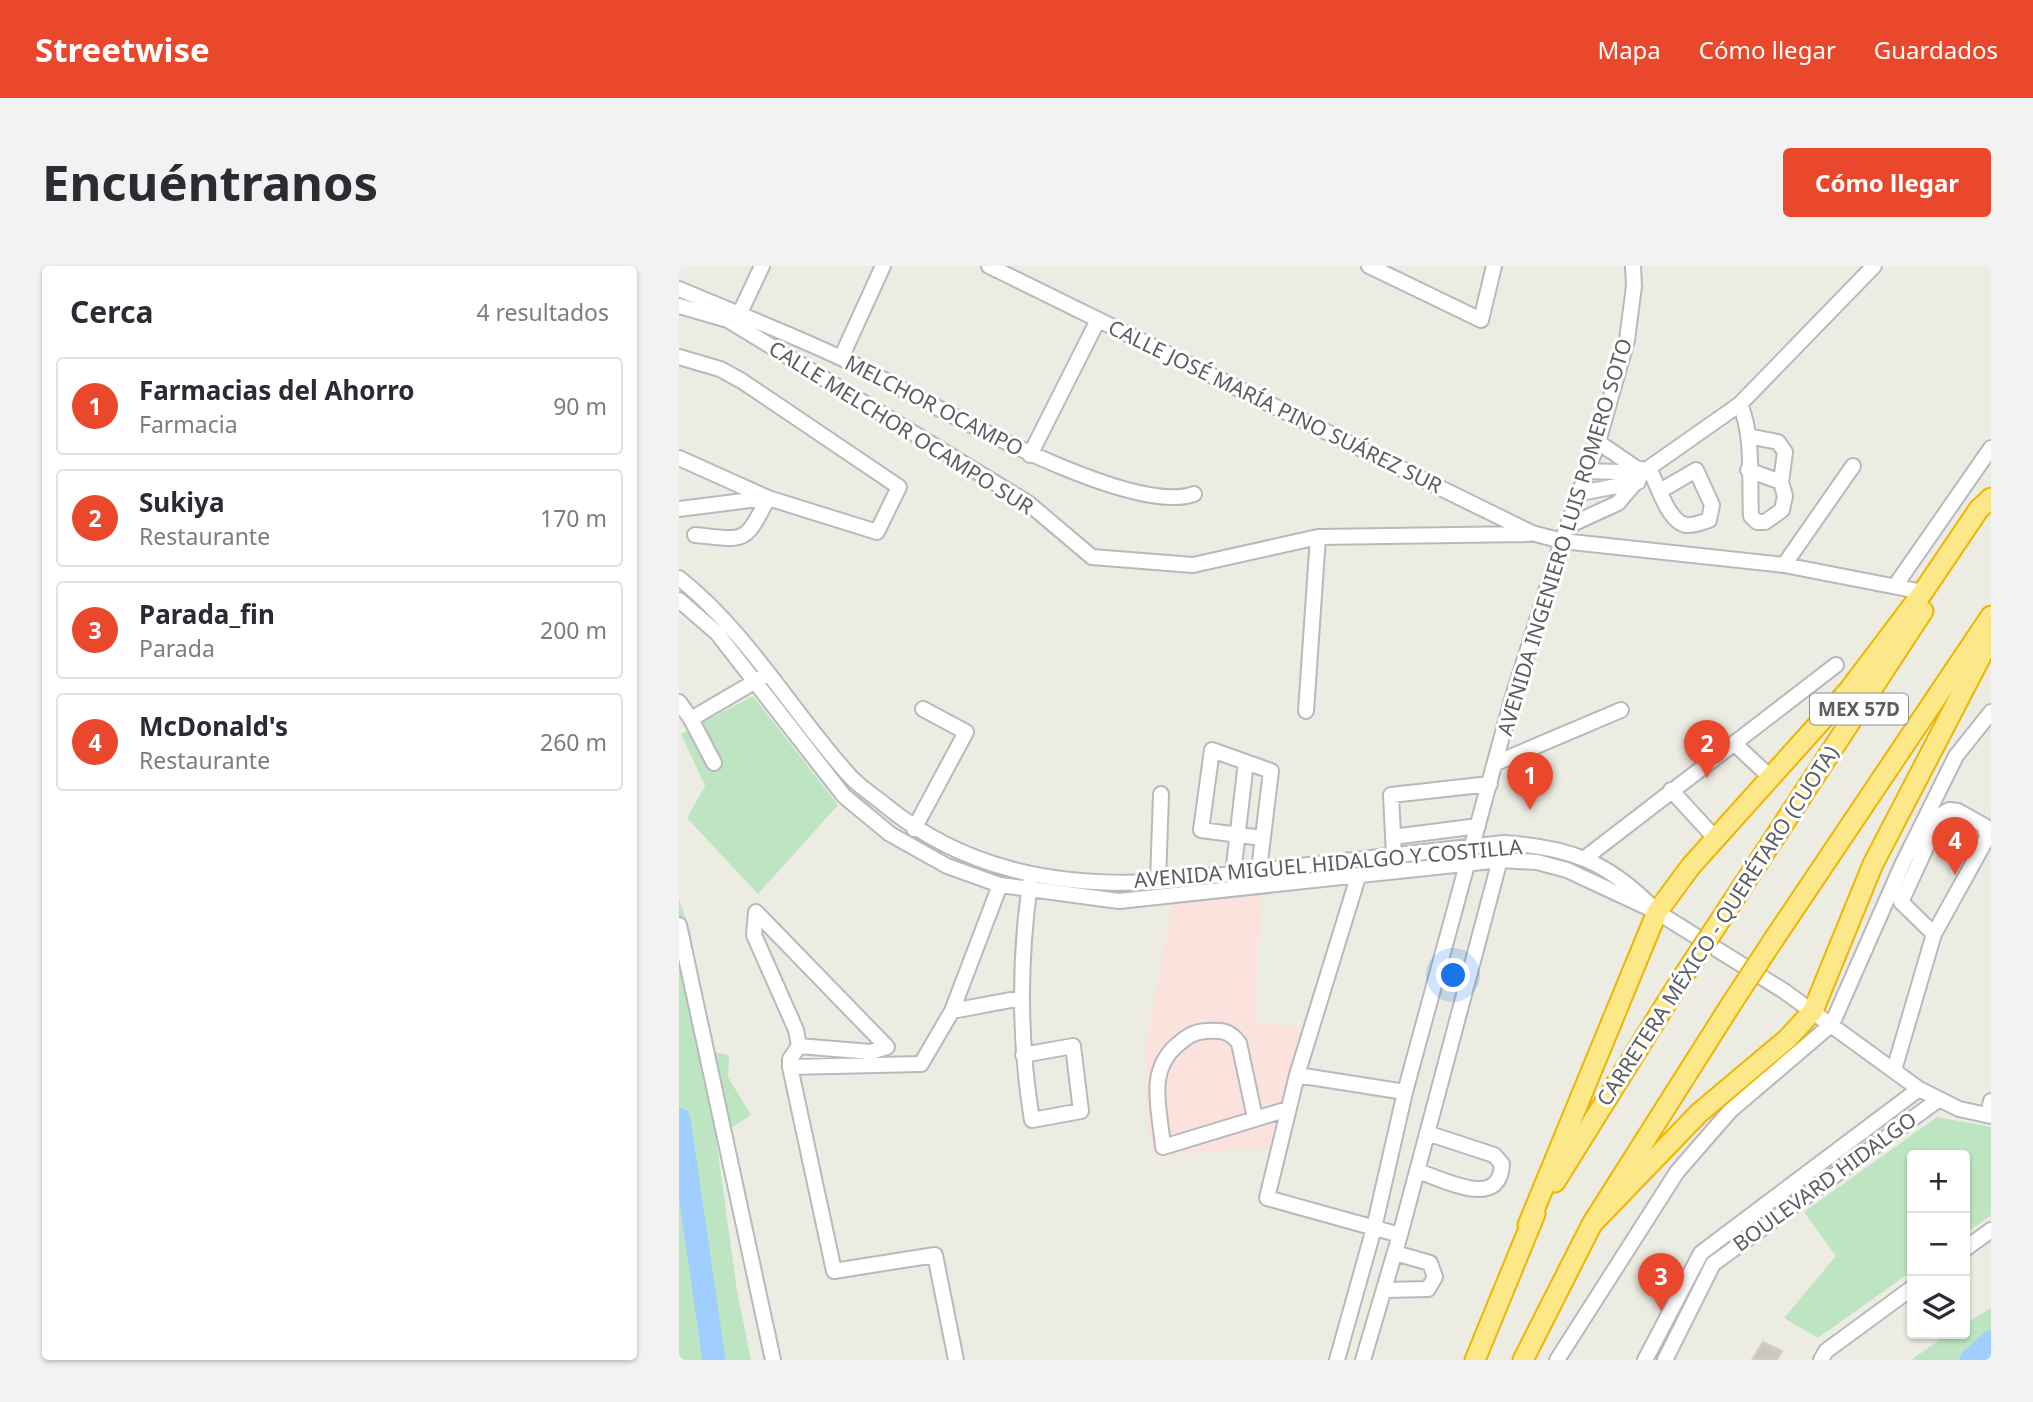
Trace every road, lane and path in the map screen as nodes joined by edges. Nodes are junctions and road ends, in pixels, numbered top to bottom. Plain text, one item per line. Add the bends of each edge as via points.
1 (762, 266) edge
2 (883, 266) edge
3 (989, 266) edge
4 (1369, 266) edge
5 (1494, 266) edge
6 (1633, 266) edge
7 (1874, 266) edge
8 (679, 289) edge
9 (679, 306) edge
10 (740, 315) junction
11 (1098, 320) junction
12 (679, 357) edge
13 (841, 358) junction
14 (1740, 404) junction
15 (1748, 436) junction
16 (1598, 442) junction
17 (1991, 448) edge
18 (1030, 455) junction
19 (679, 458) edge
20 (1853, 466) dead end
21 (1991, 466) edge
22 (1748, 470) junction
23 (1587, 471) junction
24 (1642, 472) junction
25 (1974, 473) junction
26 (1781, 482) junction
27 (1660, 491) dead end
28 (1580, 492) junction
29 (1194, 494) dead end
30 (768, 498) junction
31 (1991, 498) edge
32 (1991, 508) edge
33 (679, 509) edge
34 (1568, 526) junction
35 (1532, 533) junction
36 (695, 535) dead end
37 (1318, 537) junction
38 (1563, 541) junction
39 (1784, 565) junction
40 (679, 578) edge
41 (1895, 586) junction
42 (1923, 592) junction
43 (679, 600) edge
44 (1991, 616) edge
45 (1991, 638) edge
46 (1836, 665) dead end
47 (769, 673) junction
48 (755, 681) junction
49 (679, 702) edge
50 (923, 709) dead end
51 (1621, 710) dead end
52 (1306, 711) dead end
53 (1991, 712) edge
54 (691, 719) junction
55 (1735, 744) junction
56 (1246, 762) junction
57 (1496, 763) junction
58 (713, 764) dead end
59 (1771, 778) junction
60 (1490, 785) junction
61 (1671, 790) junction
62 (1161, 794) dead end
63 (1478, 827) junction
64 (914, 829) junction
65 (1235, 834) junction
66 (1393, 837) junction
67 (1262, 838) junction
68 (1716, 839) junction
69 (1504, 843) junction
70 (1473, 847) junction
71 (1394, 855) junction
72 (1585, 858) junction
73 (1500, 860) junction
74 (1467, 866) junction
75 (1259, 870) junction
76 (1031, 874) junction
77 (1233, 874) junction
78 (1357, 877) junction
79 (1158, 882) junction
80 (1000, 885) junction
81 (1258, 886) junction
82 (1029, 891) junction
83 (1657, 912) junction
84 (679, 925) edge
85 (1934, 934) junction
86 (1021, 998) junction
87 (952, 1011) junction
88 (1813, 1011) junction
89 (1832, 1024) junction
90 (799, 1046) junction
91 (1023, 1055) junction
92 (790, 1067) junction
93 (1894, 1070) junction
94 (1297, 1075) junction
95 (1919, 1088) junction
96 (1405, 1092) junction
97 (1938, 1100) junction
98 (1288, 1109) junction
99 (1990, 1111) edge
100 (1255, 1118) junction
101 (1427, 1133) junction
102 (1417, 1171) junction
103 (1805, 1173) junction
104 (1817, 1188) junction
105 (1592, 1224) junction
106 (1528, 1225) junction
107 (1374, 1228) junction
108 (1991, 1230) edge
109 (1400, 1235) junction
110 (1970, 1245) edge
111 (1395, 1253) junction
112 (1384, 1290) junction
113 (1907, 1291) edge
114 (1650, 1358) edge
115 (773, 1360) edge
116 (956, 1360) edge
117 (1337, 1360) edge
118 (1363, 1360) edge
119 (1475, 1360) edge
120 (1523, 1360) edge
121 (1557, 1360) edge
122 (1665, 1360) edge
123 (1821, 1360) edge

1 - 10 street
2 - 13 street
3 - 11 street, CALLE JOSÉ MARÍA PINO SUÁREZ SUR
4 - 5 street via 1481,320
6 - 16 street, AVENIDA INGENIERO LUIS ROMERO SOTO via 1635,286 1627,340
7 - 14 street
8 - 10 street, MELCHOR OCAMPO
9 - 37 street, CALLE MELCHOR OCAMPO SUR via 728,320 1028,503 1091,557 1193,565
10 - 13 street, MELCHOR OCAMPO
11 - 18 street
11 - 35 street, CALLE JOSÉ MARÍA PINO SUÁREZ SUR
12 - 30 street via 742,381 899,487 877,532
13 - 18 street, MELCHOR OCAMPO
14 - 15 street via 1749,425
14 - 24 street
15 - 22 street
15 - 26 street via 1778,442 1785,452
16 - 23 street, AVENIDA INGENIERO LUIS ROMERO SOTO
16 - 24 street
17 - 25 street
18 - 29 street, MELCHOR OCAMPO via 1137,493 1180,499
19 - 30 street
20 - 39 street
21 - 25 street
22 - 26 street
22 - 26 street via 1751,516 1757,522 1782,510
23 - 24 street
23 - 28 street, AVENIDA INGENIERO LUIS ROMERO SOTO
24 - 27 street
24 - 28 street
24 - 34 street via 1618,503
25 - 41 street
28 - 34 street, AVENIDA INGENIERO LUIS ROMERO SOTO
30 - 33 street
30 - 36 street via 745,537
31 - 42 highway
32 - 106 highway, CARRETERA MÉXICO - QUERÉTARO (CUOTA) / MEX 57D, bridge via 1682,978
34 - 38 street, AVENIDA INGENIERO LUIS ROMERO SOTO
35 - 37 street, CALLE MELCHOR OCAMPO SUR
35 - 38 street, CALLE JOSÉ MARÍA PINO SUÁREZ SUR
37 - 52 street
38 - 39 street, CALLE JOSÉ MARÍA PINO SUÁREZ SUR
38 - 57 street, AVENIDA INGENIERO LUIS ROMERO SOTO
39 - 41 street, CALLE JOSÉ MARÍA PINO SUÁREZ SUR
40 - 47 street, AVENIDA MIGUEL HIDALGO Y COSTILLA via 729,623
41 - 42 street, CALLE JOSÉ MARÍA PINO SUÁREZ SUR
42 - 59 highway via 1849,690
43 - 48 street, AVENIDA MIGUEL HIDALGO Y COSTILLA via 717,633
44 - 105 highway, MEX 57D, bridge via 1730,1006
45 - 88 highway via 1873,864
46 - 55 street
47 - 48 street
47 - 64 street, AVENIDA MIGUEL HIDALGO Y COSTILLA via 849,776
48 - 54 street
48 - 80 street, AVENIDA MIGUEL HIDALGO Y COSTILLA via 844,796 890,834 947,866
49 - 54 street
50 - 64 street via 966,732
51 - 57 street
53 - 89 street via 1956,757
54 - 58 street
55 - 59 street
55 - 61 street
56 - 65 street
56 - 65 street via 1212,750 1201,830
56 - 67 street via 1271,771
57 - 60 street, AVENIDA INGENIERO LUIS ROMERO SOTO
59 - 68 highway
60 - 63 street, AVENIDA INGENIERO LUIS ROMERO SOTO
60 - 66 street via 1391,795
61 - 68 street
61 - 72 street
62 - 79 street
63 - 66 street
63 - 70 street, AVENIDA INGENIERO LUIS ROMERO SOTO
64 - 76 street, AVENIDA MIGUEL HIDALGO Y COSTILLA via 951,849
65 - 67 street
65 - 77 street
66 - 71 street
67 - 75 street
68 - 83 highway
69 - 70 street, AVENIDA MIGUEL HIDALGO Y COSTILLA
69 - 72 street, AVENIDA MIGUEL HIDALGO Y COSTILLA via 1538,845
69 - 73 street
70 - 71 street, AVENIDA MIGUEL HIDALGO Y COSTILLA
70 - 74 street, AVENIDA INGENIERO LUIS ROMERO SOTO
71 - 75 street, AVENIDA MIGUEL HIDALGO Y COSTILLA
72 - 83 street, AVENIDA MIGUEL HIDALGO Y COSTILLA via 1634,888
73 - 74 street, AVENIDA MIGUEL HIDALGO Y COSTILLA
73 - 83 street, AVENIDA MIGUEL HIDALGO Y COSTILLA via 1567,870
73 - 101 street
74 - 78 street, AVENIDA MIGUEL HIDALGO Y COSTILLA
74 - 96 street, AVENIDA INGENIERO LUIS ROMERO SOTO
75 - 77 street, AVENIDA MIGUEL HIDALGO Y COSTILLA
75 - 81 street
76 - 79 street, AVENIDA MIGUEL HIDALGO Y COSTILLA via 1115,884
76 - 82 street
77 - 79 street, AVENIDA MIGUEL HIDALGO Y COSTILLA
78 - 81 street, AVENIDA MIGUEL HIDALGO Y COSTILLA
78 - 94 street
80 - 82 street, AVENIDA MIGUEL HIDALGO Y COSTILLA
80 - 87 street
81 - 82 street, AVENIDA MIGUEL HIDALGO Y COSTILLA via 1119,901
82 - 86 street
83 - 88 street, AVENIDA MIGUEL HIDALGO Y COSTILLA
83 - 106 highway
84 - 115 street
85 - 85 street via 1901,902 1941,815 1958,811 1985,826 1987,838
85 - 93 street
86 - 87 street
86 - 91 street
87 - 92 street via 921,1064
88 - 89 street, AVENIDA MIGUEL HIDALGO Y COSTILLA
88 - 105 highway via 1699,1113
89 - 93 street, AVENIDA MIGUEL HIDALGO Y COSTILLA
89 - 121 street via 1730,1111 1677,1172
90 - 90 street via 789,1009 754,935 755,912 887,1047 871,1052
90 - 92 street
91 - 91 street via 1073,1046 1081,1111 1032,1120
92 - 116 street via 834,1271 935,1255
93 - 95 street, AVENIDA MIGUEL HIDALGO Y COSTILLA
94 - 96 street
94 - 98 street
95 - 97 street, AVENIDA MIGUEL HIDALGO Y COSTILLA
95 - 103 street, BOULEVARD HIDALGO
96 - 107 street, AVENIDA INGENIERO LUIS ROMERO SOTO
97 - 99 street, AVENIDA MIGUEL HIDALGO Y COSTILLA via 1959,1109
97 - 104 street, BOULEVARD HIDALGO
98 - 100 street
98 - 107 street via 1267,1198
100 - 100 street via 1163,1147 1157,1078 1165,1055 1192,1032 1233,1034 1239,1043
101 - 102 street
101 - 102 street via 1494,1155 1502,1164 1501,1177 1491,1188 1480,1191
102 - 109 street
103 - 104 street
103 - 114 street, BOULEVARD HIDALGO via 1701,1253
104 - 122 street, BOULEVARD HIDALGO via 1713,1264
105 - 120 highway, MEX 57D
106 - 119 highway, CARRETERA MÉXICO - QUERÉTARO (CUOTA) / MEX 57D
107 - 109 street
107 - 117 street, AVENIDA INGENIERO LUIS ROMERO SOTO
108 - 110 street
109 - 111 street
111 - 112 street
111 - 112 street via 1430,1263 1435,1277 1428,1289
112 - 118 street
113 - 123 street via 1826,1351

